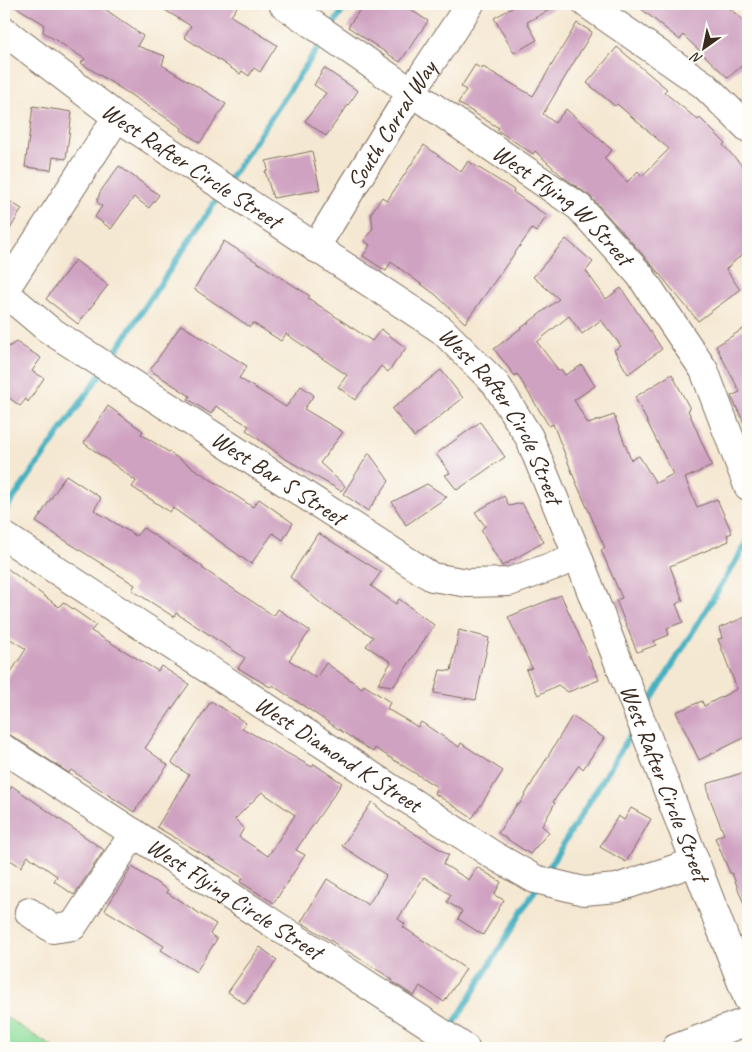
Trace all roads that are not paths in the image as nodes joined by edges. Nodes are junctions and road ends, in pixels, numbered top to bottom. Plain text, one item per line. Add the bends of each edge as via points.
1 (282, 4) edge
2 (470, 4) edge
3 (587, 4) edge
4 (4, 31) edge
5 (412, 91) junction
6 (117, 116) junction
7 (748, 128) edge
8 (315, 248) junction
9 (4, 292) edge
10 (748, 486) edge
11 (4, 536) edge
12 (578, 557) junction
13 (4, 749) edge
14 (134, 833) junction
15 (695, 862) junction
16 (29, 912) dead end
17 (748, 999) edge
18 (748, 1020) edge
19 (465, 1048) edge
20 (676, 1048) edge

1 - 5 street, West Flying W Street
2 - 5 street, South Corral Way
3 - 7 street via 704,85
4 - 6 street, West Rafter Circle Street
5 - 8 street, South Corral Way
5 - 10 street, West Flying W Street via 578,207 640,275 704,370
6 - 8 street, West Rafter Circle Street
6 - 9 street
8 - 12 street, West Rafter Circle Street via 442,330 496,384 529,437
9 - 12 street, West Bar S Street via 48,329 432,577 468,584 509,582
11 - 15 street, West Diamond K Street via 493,855 535,879 584,891 617,888
12 - 15 street, West Rafter Circle Street
13 - 14 street, West Flying Circle Street
14 - 16 street via 73,926 53,928
14 - 19 street, West Flying Circle Street
15 - 17 street, West Rafter Circle Street
18 - 20 street

